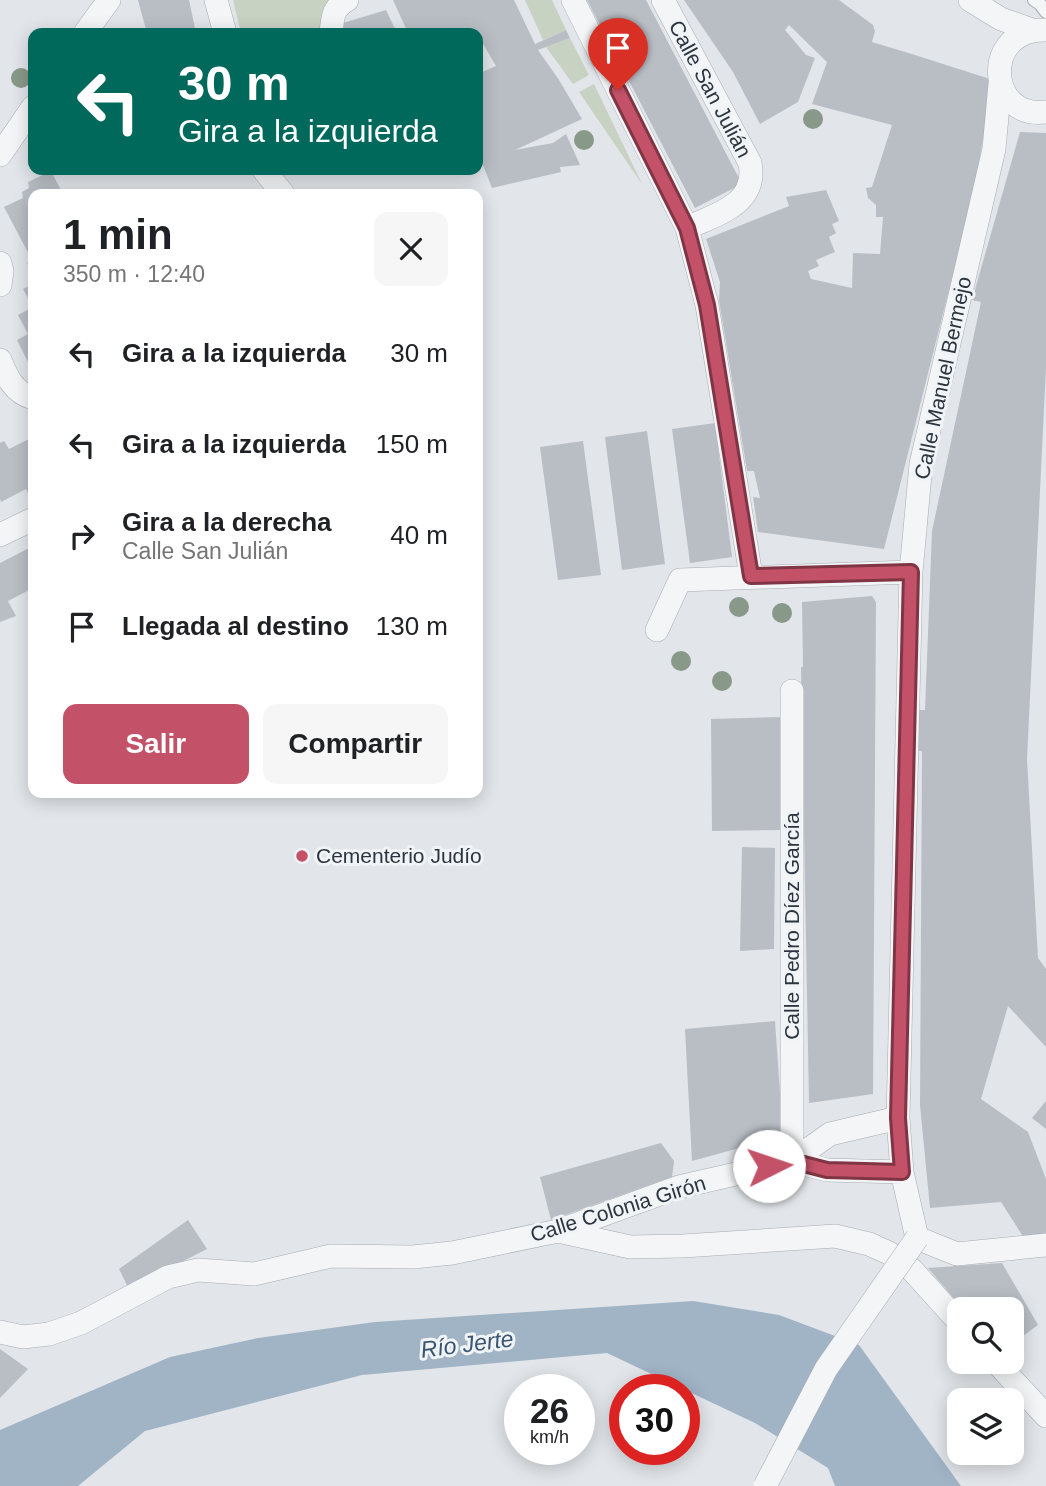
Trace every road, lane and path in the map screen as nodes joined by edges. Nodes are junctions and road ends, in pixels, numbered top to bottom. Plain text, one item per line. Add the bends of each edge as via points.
1 (109, 0) edge
2 (216, 0) edge
3 (347, 0) edge
4 (573, 0) edge
5 (663, 0) edge
6 (1034, 0) edge
7 (975, 1) edge
8 (1001, 19) junction
9 (1041, 24) edge
10 (89, 28) edge
11 (224, 28) edge
12 (332, 28) edge
13 (1008, 44) junction
14 (1000, 84) junction
15 (1018, 107) junction
16 (1046, 112) edge
17 (28, 114) edge
18 (994, 149) junction
19 (0, 155) edge
20 (268, 175) edge
21 (279, 189) edge
22 (687, 228) junction
23 (0, 263) edge
24 (0, 285) edge
25 (0, 360) edge
26 (28, 397) edge
27 (28, 521) edge
28 (0, 535) edge
29 (911, 572) junction
30 (751, 576) junction
31 (657, 630) dead end
32 (792, 691) dead end
33 (898, 1118) junction
34 (792, 1161) junction
35 (902, 1172) junction
36 (558, 1231) junction
37 (917, 1238) junction
38 (1046, 1245) edge
39 (947, 1309) edge
40 (0, 1332) edge
41 (1007, 1374) edge
42 (1046, 1416) edge
43 (765, 1486) edge

1 - 10 street
2 - 11 street
3 - 12 street via 333,14
4 - 22 street
5 - 22 street, Calle San Julián via 750,163 752,176 739,203
6 - 9 lane via 1040,4
7 - 8 street
8 - 9 street
8 - 13 street
9 - 13 street
13 - 14 street via 1001,57
14 - 15 street
14 - 18 street
15 - 16 street
15 - 18 street
17 - 19 street
18 - 29 street, Calle Manuel Bermejo via 921,464
20 - 21 street
22 - 30 street via 707,305
23 - 24 street
25 - 26 street via 13,386
27 - 28 street
29 - 30 street
29 - 33 street, Calle Manuel Bermejo
30 - 31 street via 680,580
32 - 34 street, Calle Pedro Díez García
33 - 34 street, Calle Colonia Girón via 830,1134
33 - 35 street, Calle Manuel Bermejo
34 - 35 street, Calle Colonia Girón via 827,1170
34 - 36 street, Calle Colonia Girón via 679,1187
35 - 37 street, Calle Manuel Bermejo
36 - 39 street via 630,1247 835,1236 889,1253 912,1270
36 - 40 street, Calle Colonia Girón via 452,1253 331,1256 254,1274 198,1270 168,1277 81,1323 49,1334 23,1337
37 - 38 street via 957,1254
37 - 43 street, bridge via 826,1369
41 - 42 street

